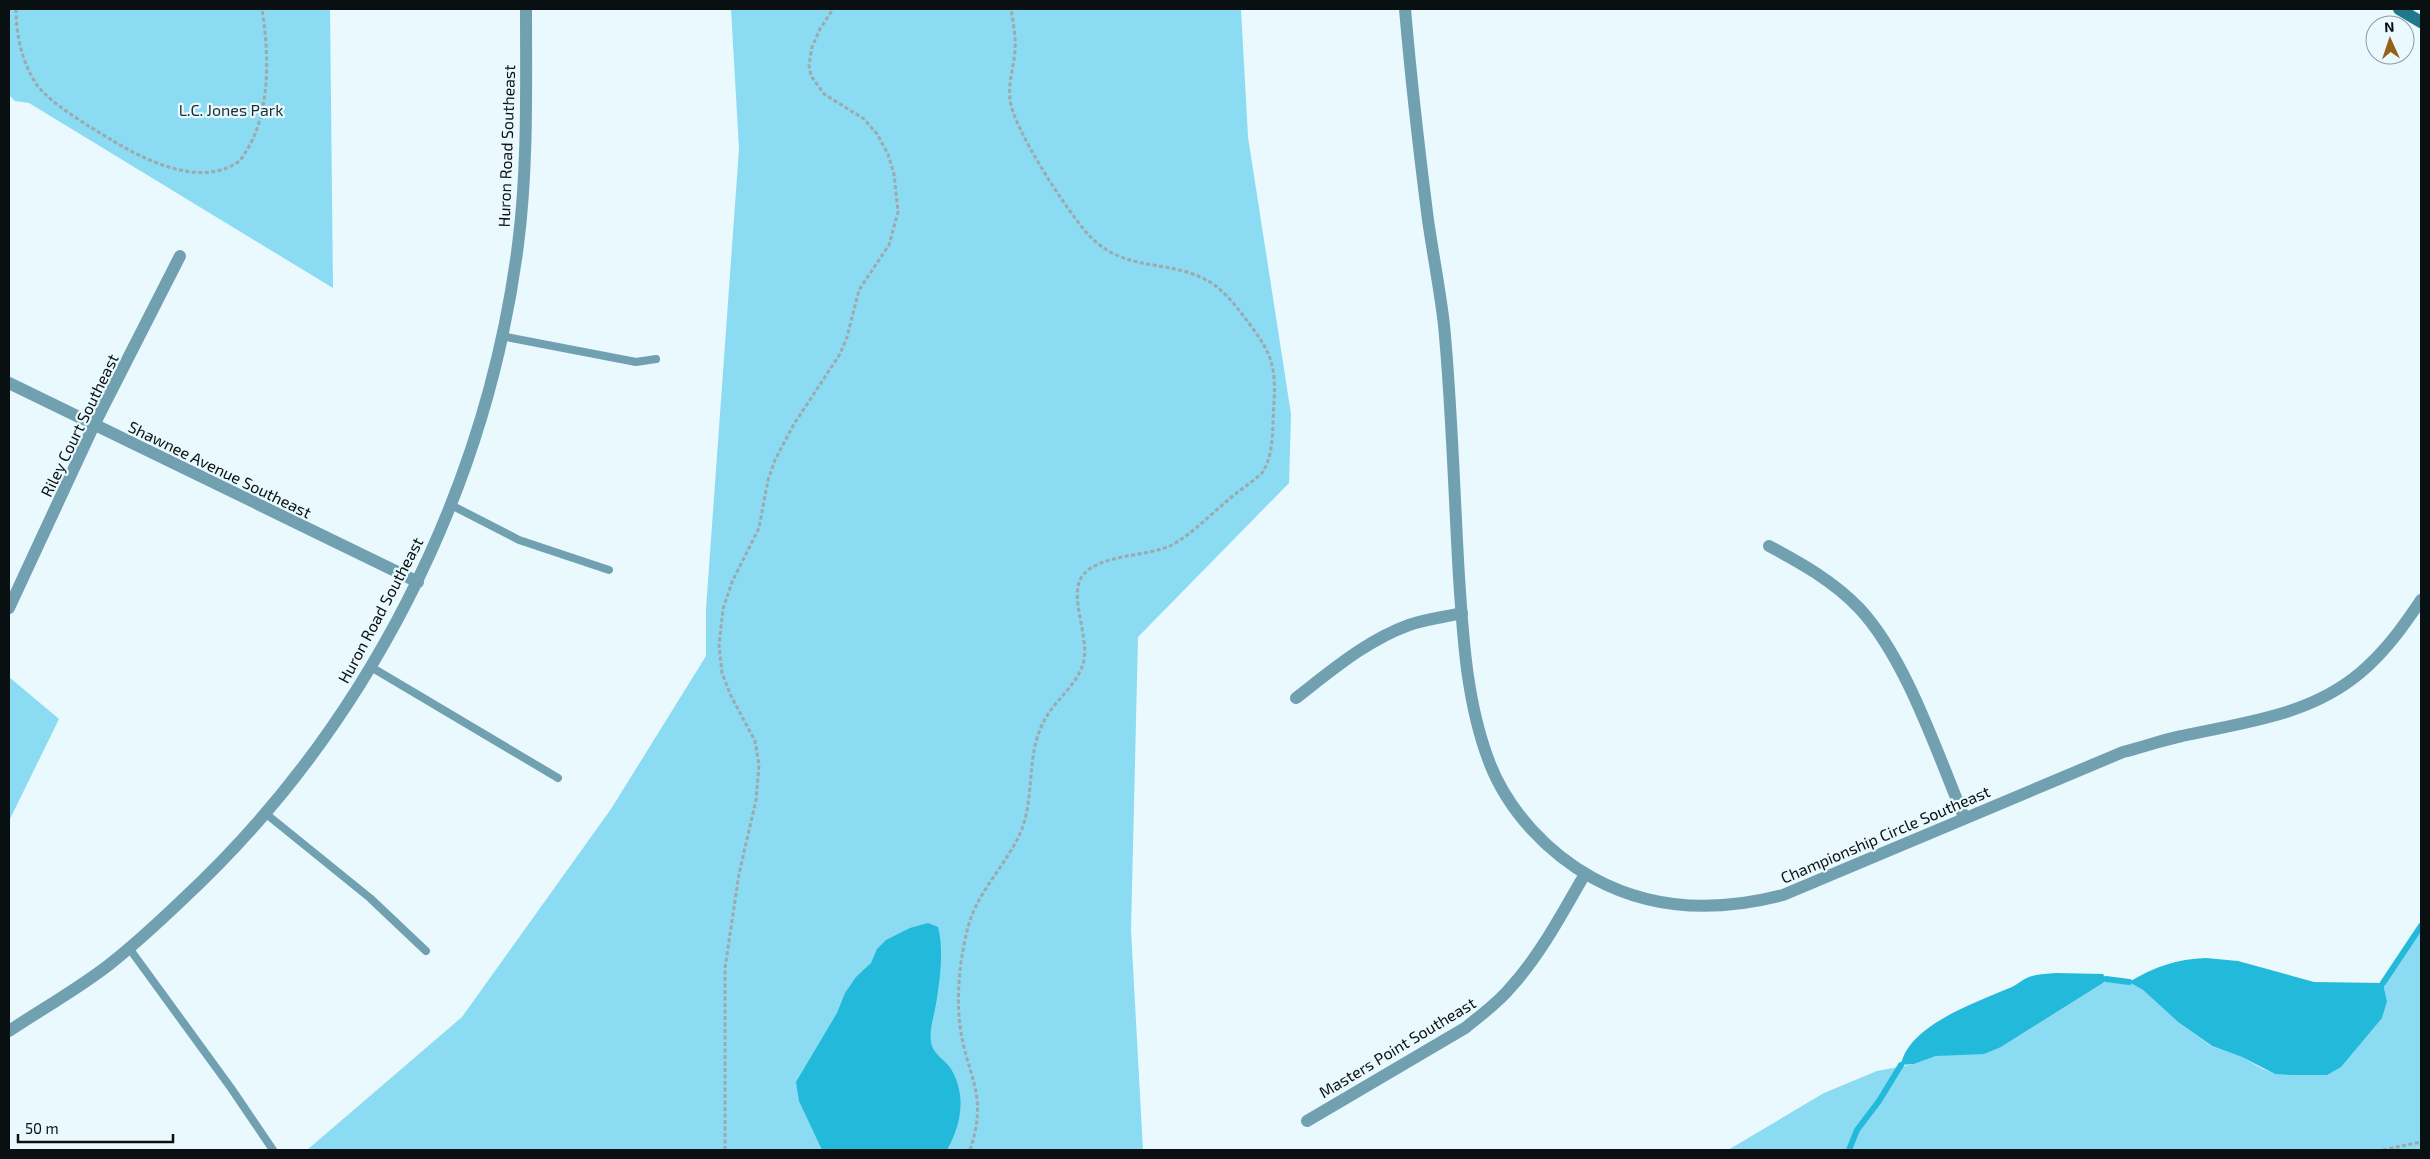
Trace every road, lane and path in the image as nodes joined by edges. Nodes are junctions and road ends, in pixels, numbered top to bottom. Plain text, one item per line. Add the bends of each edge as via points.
1 (16, 9) edge
2 (262, 9) edge
3 (526, 9) edge
4 (833, 9) edge
5 (1011, 9) edge
6 (1405, 9) edge
7 (2399, 9) edge
8 (2421, 22) edge
9 (180, 256) dead end
10 (501, 336) junction
11 (656, 359) dead end
12 (9, 383) edge
13 (94, 425) junction
14 (451, 506) junction
15 (1768, 546) dead end
16 (609, 570) dead end
17 (418, 582) junction
18 (2421, 600) edge
19 (9, 608) edge
20 (1462, 613) junction
21 (371, 667) junction
22 (1296, 698) dead end
23 (558, 778) dead end
24 (265, 813) junction
25 (1964, 817) junction
26 (1585, 874) junction
27 (129, 948) junction
28 (426, 951) dead end
29 (9, 1031) edge
30 (1306, 1121) dead end
31 (2421, 1142) edge
32 (273, 1150) edge
33 (725, 1150) edge
34 (970, 1150) edge
35 (2383, 1150) edge

1 - 2 path via 19,43 37,85 75,118 122,146 171,168 202,173 240,161 254,139 265,92 267,64
3 - 10 street, Huron Road Southeast via 523,200
4 - 33 path via 812,48 811,76 824,94 864,119 878,134 894,174 898,212 888,245 859,290 840,354 790,430 775,460 759,528 732,582 723,609 719,646 722,673 755,741 759,765 756,800 734,903 725,968
5 - 34 path via 1016,43 1010,90 1012,112 1075,218 1094,240 1113,255 1128,261 1188,272 1221,290 1266,348 1274,365 1275,382 1269,457 1262,473 1180,540 1152,552 1100,564 1084,573 1079,582 1078,600 1085,641 1083,664 1042,725 1033,756 1024,824 978,903 967,934 959,1010 962,1036 979,1103
6 - 20 street, Championship Circle Southeast via 1414,104 1444,326
7 - 8 main road
9 - 13 street, Riley Court Southeast
10 - 11 lane via 636,362
10 - 14 street, Huron Road Southeast via 478,428
12 - 13 street, Shawnee Avenue Southeast
13 - 17 street, Shawnee Avenue Southeast
13 - 19 street, Riley Court Southeast
14 - 16 lane via 519,540
14 - 17 street, Huron Road Southeast
15 - 25 street via 1836,587 1879,632 1909,688
17 - 21 street, Huron Road Southeast
18 - 25 street, Championship Circle Southeast via 2382,652 2348,682 2315,701 2271,718 2181,736 2123,752
20 - 22 street via 1410,625 1381,638
20 - 26 street, Championship Circle Southeast via 1476,722 1491,766 1504,793 1522,818 1554,851
21 - 23 lane
21 - 24 street, Huron Road Southeast via 314,750
24 - 27 street, Huron Road Southeast via 203,880
24 - 28 lane via 370,898
25 - 26 street, Championship Circle Southeast via 1812,885 1738,905 1693,906 1647,900
26 - 30 street, Masters Point Southeast via 1530,964 1489,1009 1465,1028
27 - 29 street, Huron Road Southeast
27 - 32 lane
31 - 35 path

